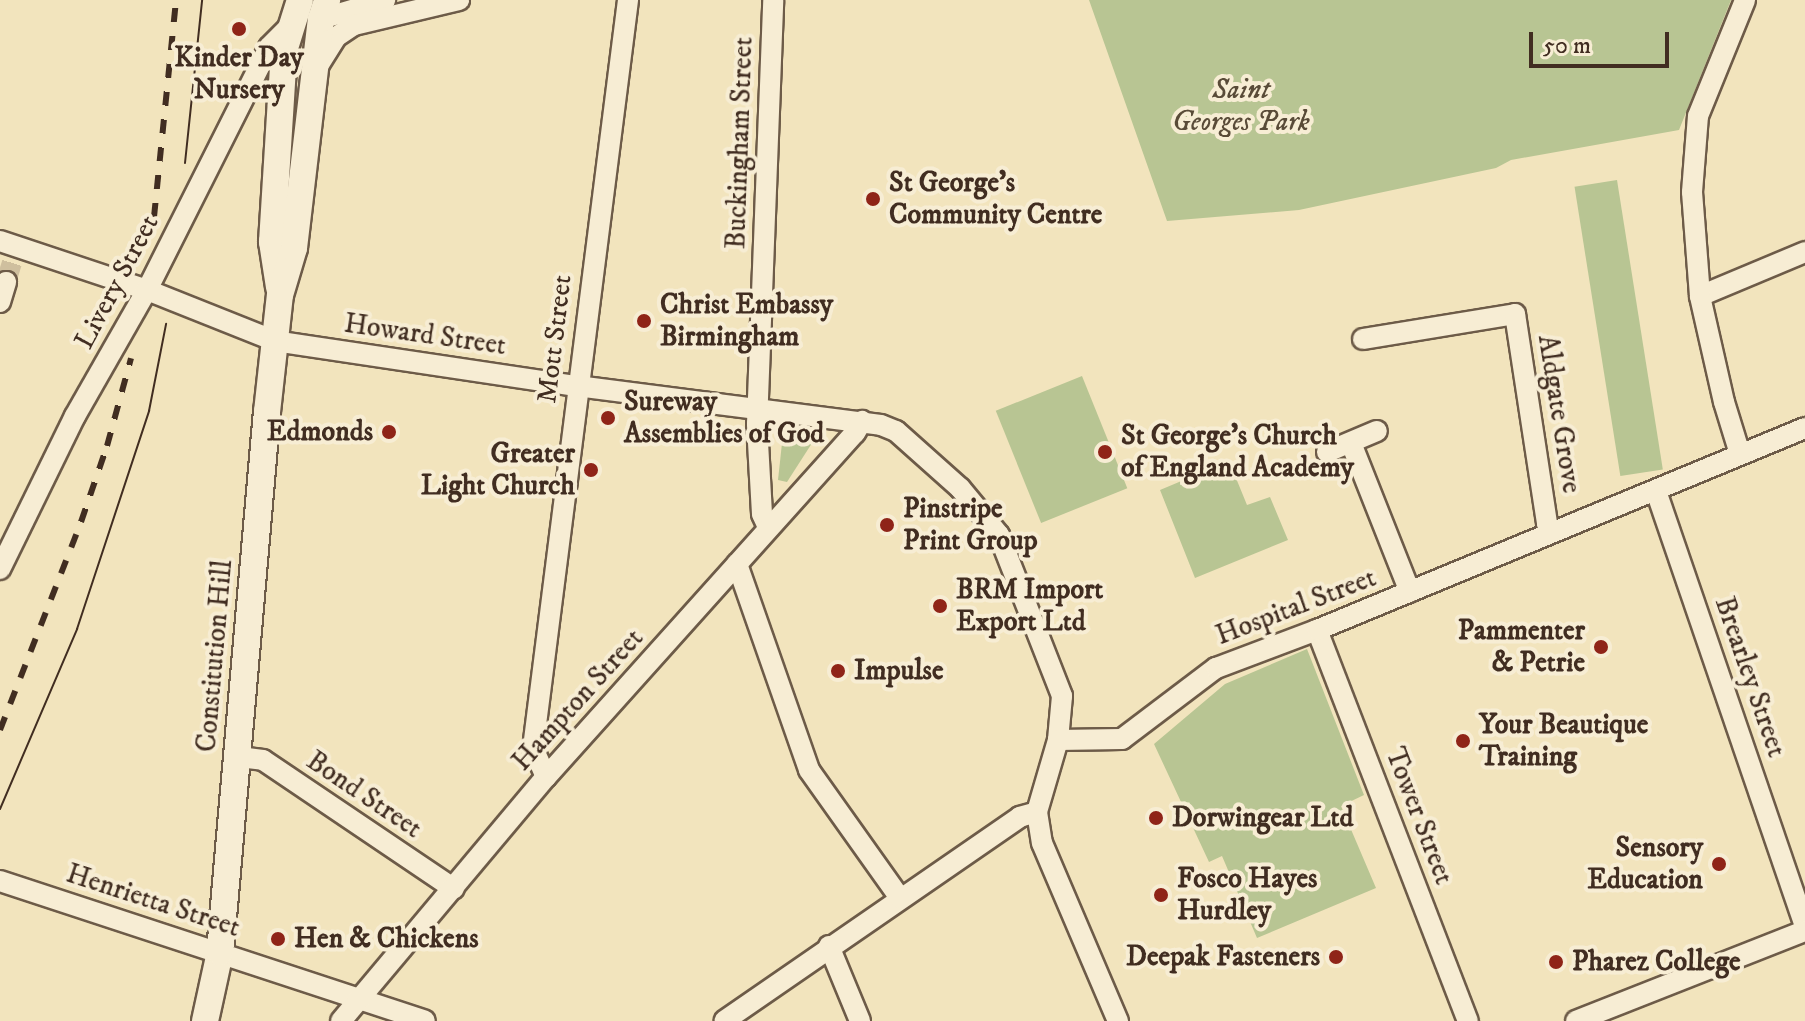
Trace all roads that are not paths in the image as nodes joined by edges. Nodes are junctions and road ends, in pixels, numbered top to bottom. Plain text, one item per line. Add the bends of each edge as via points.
1 (300, 0) edge
2 (385, 0) edge
3 (459, 0) edge
4 (628, 0) edge
5 (773, 0) edge
6 (1745, 0) edge
7 (324, 10) edge
8 (290, 26) junction
9 (314, 73) junction
10 (277, 178) junction
11 (10, 247) edge
12 (1805, 252) edge
13 (147, 290) junction
14 (280, 295) junction
15 (1700, 296) junction
16 (1363, 339) dead end
17 (275, 341) junction
18 (577, 386) junction
19 (758, 408) junction
20 (862, 421) junction
21 (1805, 428) edge
22 (1377, 431) dead end
23 (1351, 443) junction
24 (1327, 452) dead end
25 (1740, 454) junction
26 (1656, 491) junction
27 (768, 527) junction
28 (1551, 532) junction
29 (6, 543) edge
30 (737, 564) junction
31 (0, 569) edge
32 (1410, 592) junction
33 (1317, 630) junction
34 (1058, 740) junction
35 (239, 757) junction
36 (546, 777) junction
37 (1037, 812) junction
38 (0, 881) edge
39 (454, 889) junction
40 (900, 898) junction
41 (1805, 929) edge
42 (829, 946) junction
43 (220, 952) junction
44 (360, 997) junction
45 (205, 1021) edge
46 (341, 1021) edge
47 (425, 1021) edge
48 (724, 1021) edge
49 (860, 1021) edge
50 (1118, 1021) edge
51 (1468, 1021) edge
52 (1576, 1021) edge

1 - 8 main road, Constitution Hill
2 - 7 street
3 - 9 street via 354,25 336,37
4 - 18 street, Mott Street
5 - 19 street, Buckingham Street
6 - 15 street via 1696,128 1692,192
7 - 9 main road, Constitution Hill
7 - 10 main road, Constitution Hill via 299,39
8 - 10 main road, Constitution Hill
8 - 13 street, Livery Street via 269,47
9 - 14 main road, Constitution Hill via 294,248
10 - 14 main road, Constitution Hill via 272,242
11 - 13 street, Howard Street
12 - 15 street
13 - 17 street, Howard Street
13 - 29 street, Livery Street
14 - 17 main road, Constitution Hill
15 - 25 street
16 - 28 street, Aldgate Grove via 1515,314
17 - 18 street, Howard Street
17 - 35 main road, Constitution Hill
18 - 19 street, Howard Street
18 - 36 street, Mott Street via 533,748
19 - 20 street, Howard Street
19 - 27 street, Buckingham Street via 762,514
20 - 27 street, Hampton Street
20 - 34 street, Howard Street via 896,431 960,488 999,535 1062,696
21 - 25 street, Hospital Street
22 - 23 street
23 - 24 street
23 - 32 street
25 - 26 street, Hospital Street
26 - 28 street, Hospital Street
26 - 41 street, Brearley Street
27 - 30 street, Hampton Street
28 - 32 street, Hospital Street
29 - 31 street, Livery Street
30 - 36 street, Hampton Street
30 - 40 street via 809,770
32 - 33 street, Hospital Street
33 - 34 street, Hospital Street via 1216,668 1122,739
33 - 51 street, Tower Street
34 - 37 street
35 - 39 street, Bond Street via 263,760
35 - 43 main road, Constitution Hill
36 - 39 street, Hampton Street
37 - 40 street via 1020,817
37 - 50 street via 1042,843
38 - 43 street, Henrietta Street
39 - 44 street, Hampton Street
40 - 42 street
41 - 52 street
42 - 48 street
42 - 49 street
43 - 44 street, Henrietta Street
43 - 45 main road, Constitution Hill
44 - 46 street, Hampton Street
44 - 47 street, Henrietta Street

